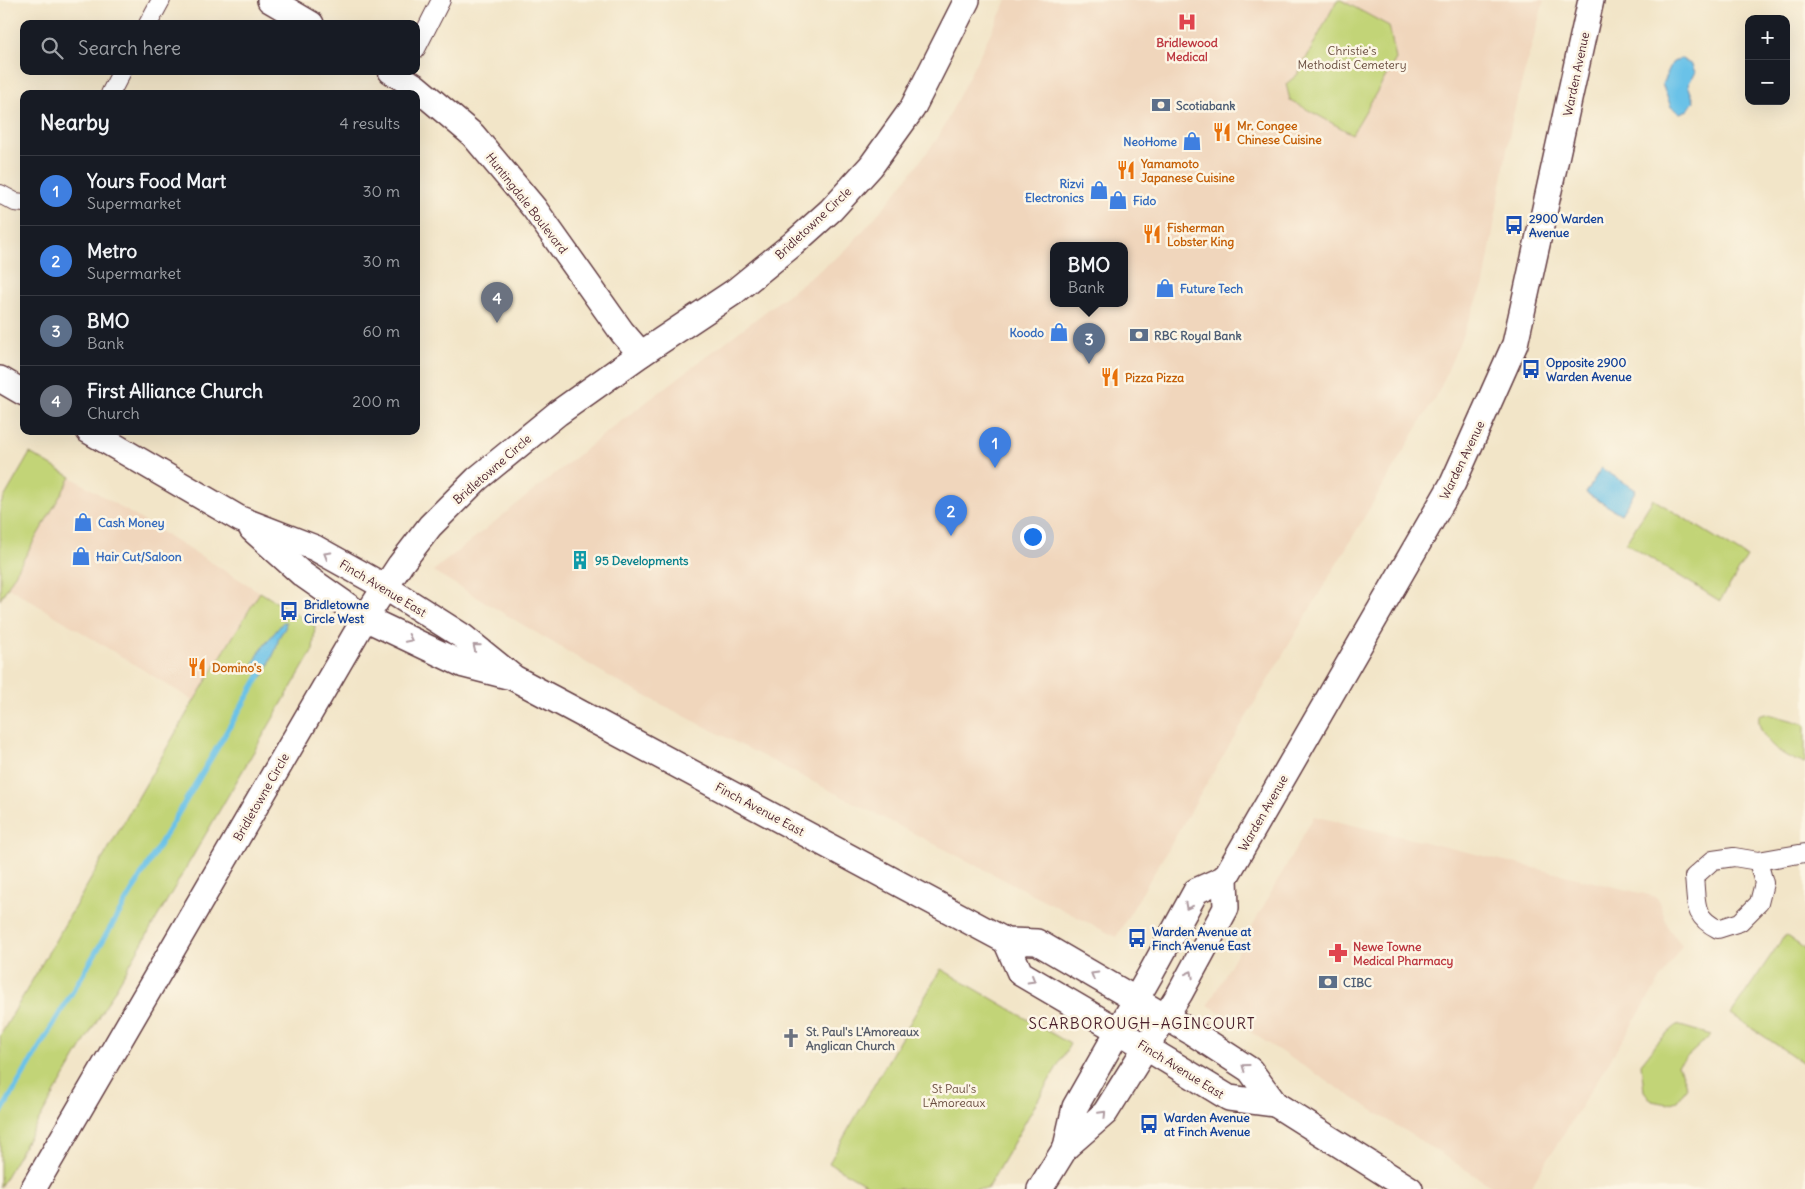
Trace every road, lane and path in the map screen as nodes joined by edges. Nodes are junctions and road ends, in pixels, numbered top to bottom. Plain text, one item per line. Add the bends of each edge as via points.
1 (161, 0) edge
2 (270, 0) edge
3 (441, 0) edge
4 (967, 0) edge
5 (1592, 0) edge
6 (150, 20) edge
7 (304, 20) edge
8 (420, 41) edge
9 (120, 75) edge
10 (402, 75) edge
11 (112, 90) edge
12 (420, 90) edge
13 (420, 90) edge
14 (0, 194) edge
15 (20, 203) edge
16 (641, 354) junction
17 (0, 380) edge
18 (20, 391) edge
19 (96, 435) edge
20 (240, 519) junction
21 (385, 588) junction
22 (366, 618) junction
23 (514, 678) junction
24 (1805, 852) edge
25 (1758, 861) junction
26 (1225, 878) junction
27 (1006, 941) junction
28 (1136, 999) junction
29 (1164, 1016) junction
30 (1119, 1031) junction
31 (1145, 1047) junction
32 (1275, 1104) junction
33 (1066, 1147) junction
34 (32, 1189) edge
35 (1040, 1189) edge
36 (1410, 1189) edge

1 - 6 street
2 - 7 main road
3 - 8 street
4 - 16 main road, Bridletowne Circle via 912,109 852,187 793,244 734,292
5 - 26 main road, Warden Avenue via 1515,344 1453,483
9 - 11 street
10 - 13 main road, Huntingdale Boulevard
12 - 16 main road, Huntingdale Boulevard via 473,135 534,208
14 - 15 street
16 - 21 main road, Bridletowne Circle via 558,413 477,479 430,526
17 - 18 main road
19 - 20 main road, Finch Avenue East
21 -> 20 main road, Finch Avenue East via 315,548
20 - 22 main road, Finch Avenue East via 302,574
21 - 22 main road, Bridletowne Circle
23 -> 21 main road, Finch Avenue East via 462,636
22 -> 23 main road, Finch Avenue East via 464,665
22 - 34 main road, Bridletowne Circle
23 - 27 main road, Finch Avenue East
24 - 25 street
25 - 25 street via 1734,857 1713,860 1694,877 1698,912 1706,923 1718,929 1740,922 1759,903 1764,883
26 -> 28 main road via 1196,890
29 -> 26 main road via 1226,908
28 -> 27 main road, Finch Avenue East via 1038,942
27 -> 30 main road, Finch Avenue East via 1020,973
28 - 29 main road, Finch Avenue East
28 - 30 main road
29 - 31 main road
32 -> 29 main road, Finch Avenue East via 1250,1070
30 - 31 main road, Finch Avenue East
30 - 33 main road via 1075,1107
31 - 32 main road, Finch Avenue East via 1229,1098
33 -> 31 main road via 1105,1113
32 - 36 main road, Finch Avenue East
33 - 35 main road

